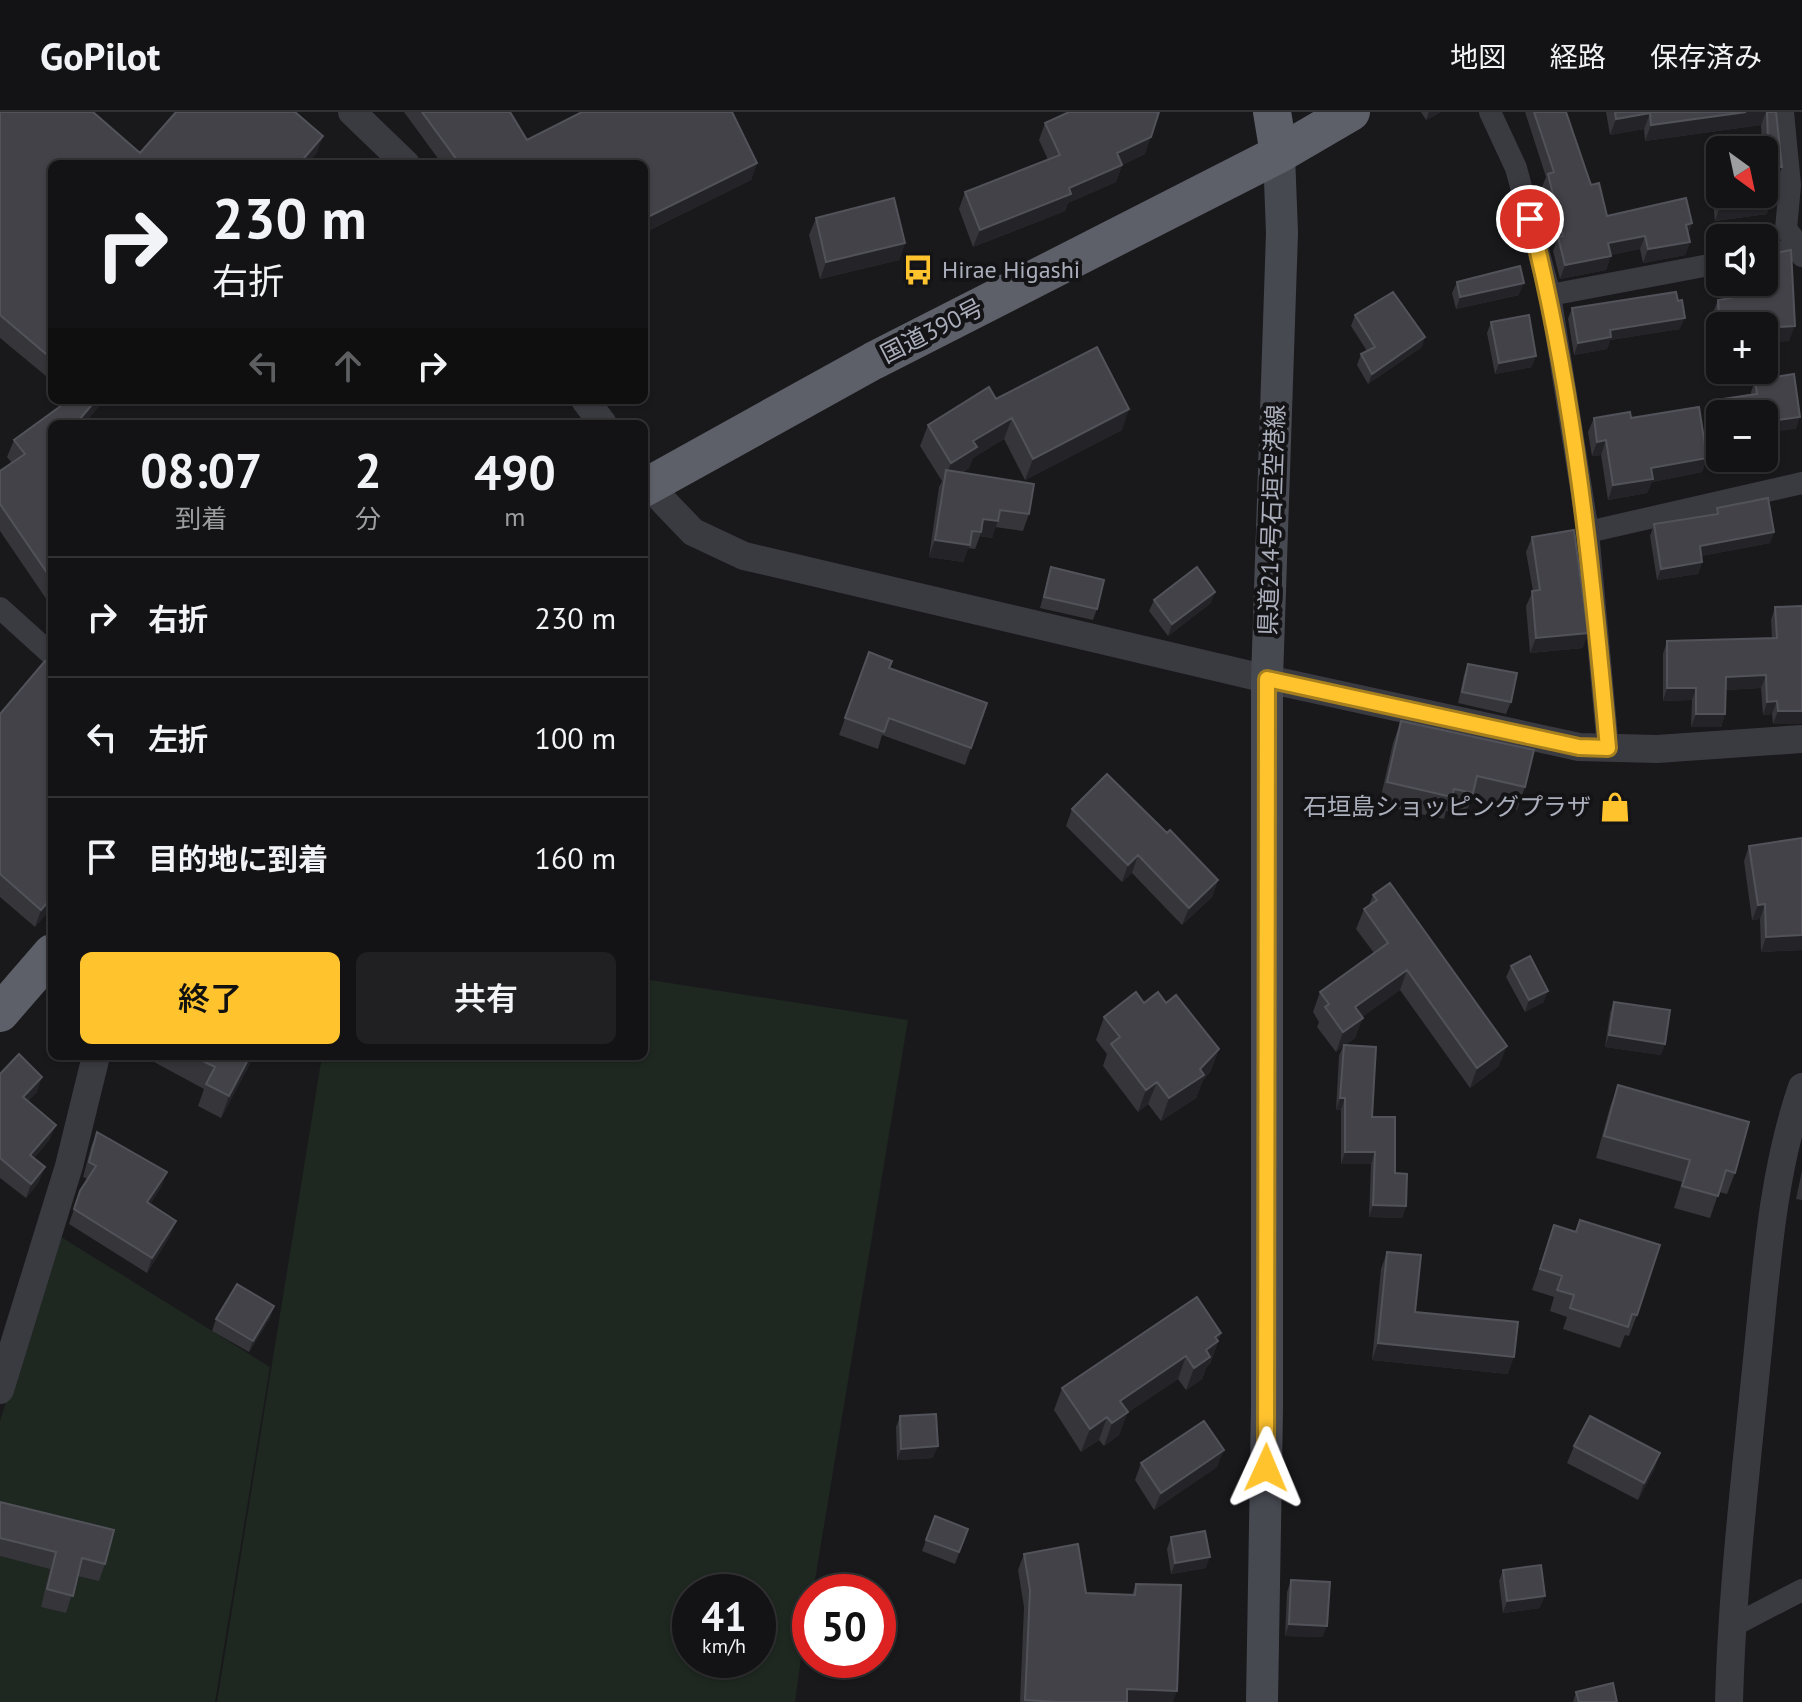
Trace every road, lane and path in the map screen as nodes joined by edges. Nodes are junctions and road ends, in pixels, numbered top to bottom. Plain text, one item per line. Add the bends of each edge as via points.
1 (352, 112) edge
2 (1272, 112) edge
3 (1351, 112) edge
4 (1490, 112) edge
5 (1783, 112) edge
6 (1279, 154) junction
7 (402, 160) edge
8 (1796, 184) edge
9 (1801, 252) edge
10 (1778, 254) edge
11 (1706, 266) edge
12 (1550, 295) junction
13 (648, 483) edge
14 (1802, 483) edge
15 (648, 488) edge
16 (1588, 532) junction
17 (0, 608) edge
18 (48, 651) edge
19 (1267, 679) junction
20 (1802, 739) edge
21 (1608, 748) junction
22 (48, 958) edge
23 (0, 1013) edge
24 (95, 1060) edge
25 (1802, 1087) edge
26 (0, 1390) edge
27 (1802, 1590) edge
28 (1731, 1627) junction
29 (1262, 1702) edge
30 (1729, 1702) edge

1 - 7 street
2 - 6 highway
3 - 6 highway, 国道390号
4 - 12 street via 1516,168
5 - 8 street
6 - 13 highway, 国道390号 via 873,361
6 - 19 main road, 県道214号石垣空港線 via 1282,220
8 - 9 street via 1786,229
9 - 10 street
11 - 12 street
12 - 16 street
14 - 16 street
15 - 19 street via 693,532 744,556
16 - 21 street
17 - 18 street
19 - 21 street via 1579,747
19 - 29 main road, 県道214号石垣空港線
20 - 21 street
22 - 23 highway
24 - 26 street via 69,1166
25 - 28 street via 1770,1234
27 - 28 street
28 - 30 street

